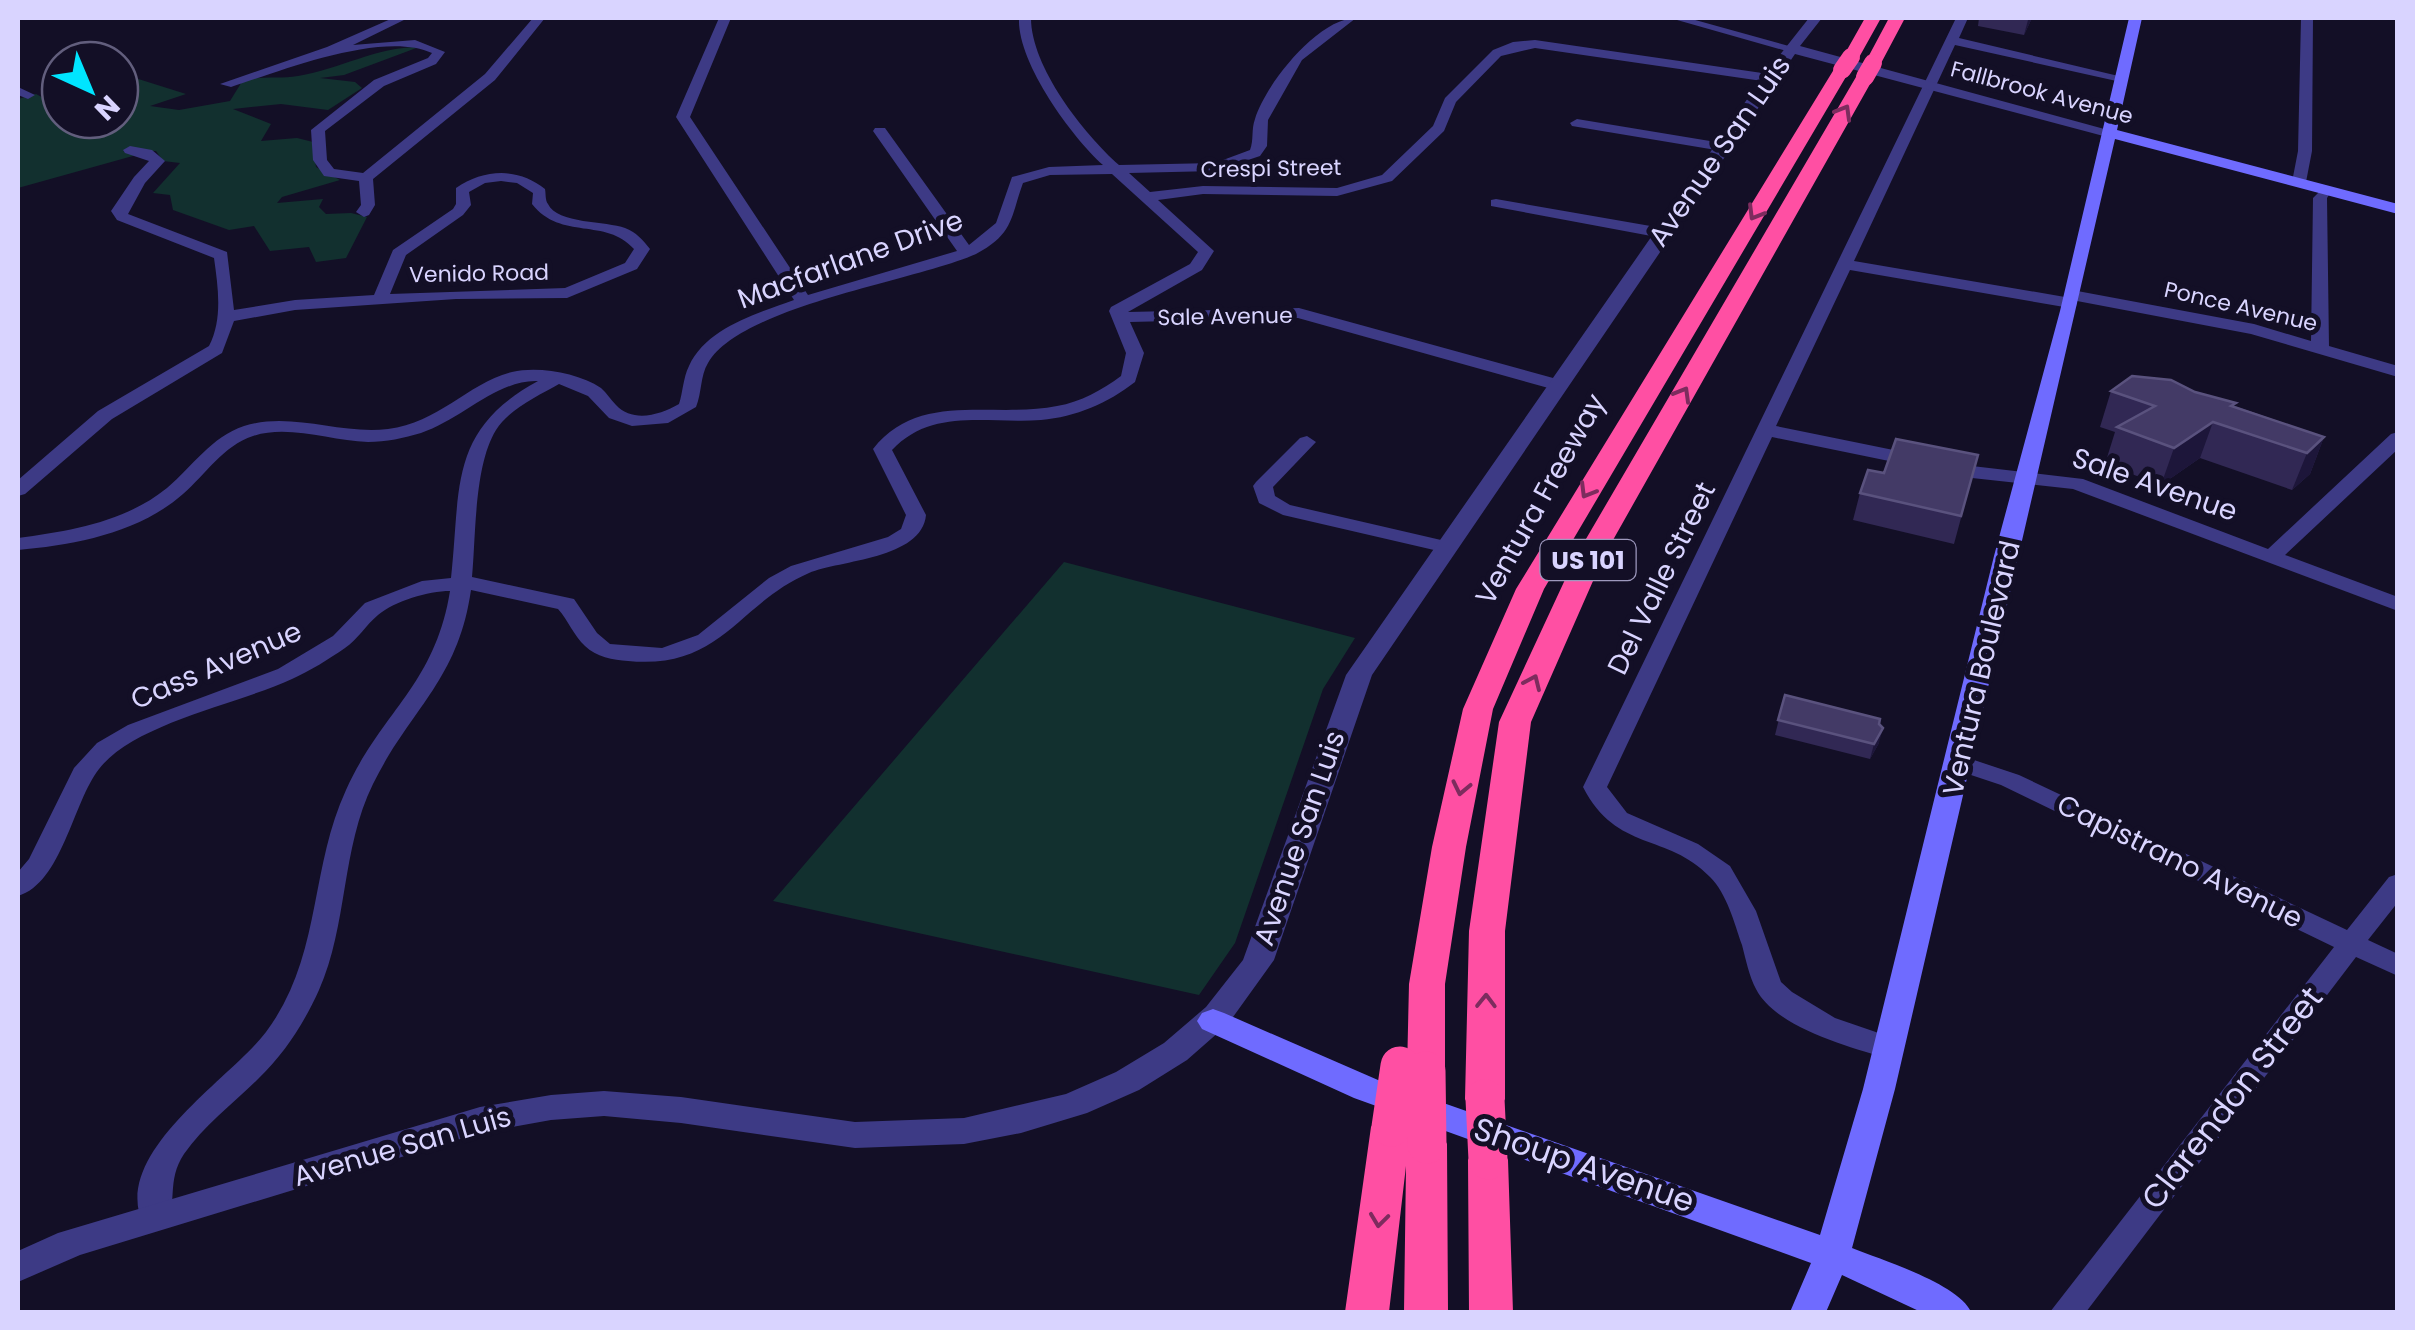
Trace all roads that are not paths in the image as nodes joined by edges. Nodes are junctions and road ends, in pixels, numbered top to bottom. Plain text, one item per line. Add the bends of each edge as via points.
1 (384, 18) edge
2 (402, 18) edge
3 (416, 18) edge
4 (539, 18) edge
5 (724, 18) edge
6 (1026, 18) edge
7 (1350, 18) edge
8 (1676, 18) edge
9 (1815, 18) edge
10 (1873, 18) edge
11 (1897, 18) edge
12 (1962, 18) edge
13 (2135, 18) edge
14 (2307, 18) edge
15 (1951, 40) junction
16 (1790, 48) junction
17 (331, 50) junction
18 (1858, 67) junction
19 (1768, 78) junction
20 (2121, 78) junction
21 (226, 84) dead end
22 (1930, 86) junction
23 (1577, 122) dead end
24 (880, 131) dead end
25 (2111, 134) junction
26 (1722, 146) junction
27 (130, 150) dead end
28 (1116, 169) junction
29 (366, 178) junction
30 (2299, 182) junction
31 (2326, 190) junction
32 (1148, 196) junction
33 (1496, 204) dead end
34 (2398, 208) edge
35 (364, 212) dead end
36 (1662, 233) junction
37 (966, 252) junction
38 (1844, 264) junction
39 (380, 298) junction
40 (2071, 299) junction
41 (808, 302) junction
42 (224, 317) junction
43 (1122, 317) junction
44 (2320, 348) junction
45 (2398, 372) edge
46 (554, 380) junction
47 (1558, 385) junction
48 (1766, 430) junction
49 (2398, 438) edge
50 (1306, 442) dead end
51 (2027, 476) junction
52 (18, 490) edge
53 (18, 544) edge
54 (1447, 547) junction
55 (2271, 557) junction
56 (463, 583) junction
57 (2398, 605) edge
58 (1959, 763) junction
59 (2398, 883) edge
60 (18, 887) edge
61 (2351, 944) junction
62 (2398, 966) edge
63 (1213, 1021) junction
64 (1888, 1048) junction
65 (1409, 1135) junction
66 (155, 1217) junction
67 (1832, 1256) junction
68 (18, 1267) edge
69 (1367, 1312) edge
70 (1426, 1312) edge
71 (1491, 1312) edge
72 (1808, 1312) edge
73 (1953, 1312) edge
74 (2066, 1312) edge

1 - 2 street
2 - 3 street
2 - 17 street
4 - 29 street via 490,78
5 - 41 street via 683,117
6 - 28 street via 1056,104
7 - 28 street, Macfarlane Drive via 1297,58 1261,120 1255,153 1215,167
8 - 16 street, Fallbrook Avenue
9 - 16 street, Avenue San Luis
10 - 18 highway, Ventura Freeway / US 101
11 - 18 highway, Ventura Freeway / US 101
12 - 15 street, Del Valle Street
13 - 20 main road, Ventura Boulevard
14 - 30 street
15 - 20 street
15 - 22 street, Del Valle Street
16 - 19 street, Avenue San Luis
16 - 22 street, Fallbrook Avenue
17 - 21 street
17 - 29 street via 422,44 439,52 379,83 318,130 328,173
18 -> 65 highway, Ventura Freeway / US 101, bridge via 1530,589 1478,709 1413,1068
71 -> 18 highway, Ventura Freeway / US 101, bridge via 1487,931 1516,722 1590,556
19 - 26 street, Avenue San Luis
19 - 32 street, Crespi Street via 1512,46 1450,100 1439,128 1387,178 1337,192
20 - 25 main road, Ventura Boulevard
22 - 25 street, Fallbrook Avenue
22 - 38 street, Del Valle Street
23 - 26 street
24 - 37 street
25 - 30 main road, Fallbrook Avenue
25 - 40 main road, Ventura Boulevard
26 - 36 street, Avenue San Luis
27 - 42 street via 158,162 139,180 122,217 221,255
28 - 32 street
28 - 37 street, Macfarlane Drive via 1050,171 1017,180 1007,220
29 - 35 street
30 - 31 main road, Fallbrook Avenue
31 - 34 main road, Fallbrook Avenue
31 - 44 street via 2320,198
32 - 43 street via 1206,251 1196,266 1116,310
33 - 36 street
36 - 47 street, Avenue San Luis
37 - 41 street, Macfarlane Drive
38 - 40 street, Ponce Avenue
38 - 48 street, Del Valle Street
39 - 39 street, Venido Road via 567,292 637,261 642,248 610,227 549,215 539,204 540,192 525,180 477,180 461,190 458,212 400,253
39 - 42 street, Venido Road
40 - 44 street, Ponce Avenue via 2204,318
40 - 51 main road, Ventura Boulevard
41 - 46 street, Macfarlane Drive via 750,325 707,352 691,380 687,407 668,417 618,416 592,391
42 - 52 street via 216,349 105,415
43 - 47 street, Sale Avenue via 1299,313
43 - 56 street, Cass Avenue via 1134,365 1116,388 1047,414 956,414 904,428 882,449 916,510 909,532 879,548 799,569 706,642 648,656 614,653 590,639 575,613 554,598
44 - 45 street, Ponce Avenue
46 - 53 street via 501,382 399,433 356,438 284,427 250,431 230,439 168,497 136,515
46 - 56 street via 486,430 476,457
47 - 54 street, Avenue San Luis
48 - 51 street, Sale Avenue via 1972,472
48 - 64 street, Del Valle Street via 1596,788 1615,818 1720,870 1780,999 1820,1026
49 - 55 street
50 - 54 street via 1263,486 1266,499 1283,509
51 - 55 street, Sale Avenue via 2088,486
51 - 58 main road, Ventura Boulevard
54 - 63 street, Avenue San Luis via 1360,675 1337,723 1269,940
55 - 57 street, Sale Avenue
56 - 60 street, Cass Avenue via 403,593 286,674 136,730 106,748 86,768 40,864
56 - 66 street via 446,649 358,790 306,988 268,1050 171,1147 154,1175
58 - 61 street, Capistrano Avenue via 2010,780
58 - 64 main road, Ventura Boulevard
59 - 61 street, Clarendon Street
61 - 62 street, Capistrano Avenue
61 - 74 street, Clarendon Street
63 - 66 street, Avenue San Luis via 1126,1081 1054,1110 978,1128 854,1135 618,1103 542,1108 480,1120
63 - 67 main road, Shoup Avenue via 1366,1089
64 - 67 main road, Ventura Boulevard
65 -> 69 highway
65 - 70 highway, Ventura Freeway / US 101
66 - 68 street, Avenue San Luis
67 - 72 main road, Ventura Boulevard
67 - 73 main road, Shoup Avenue

